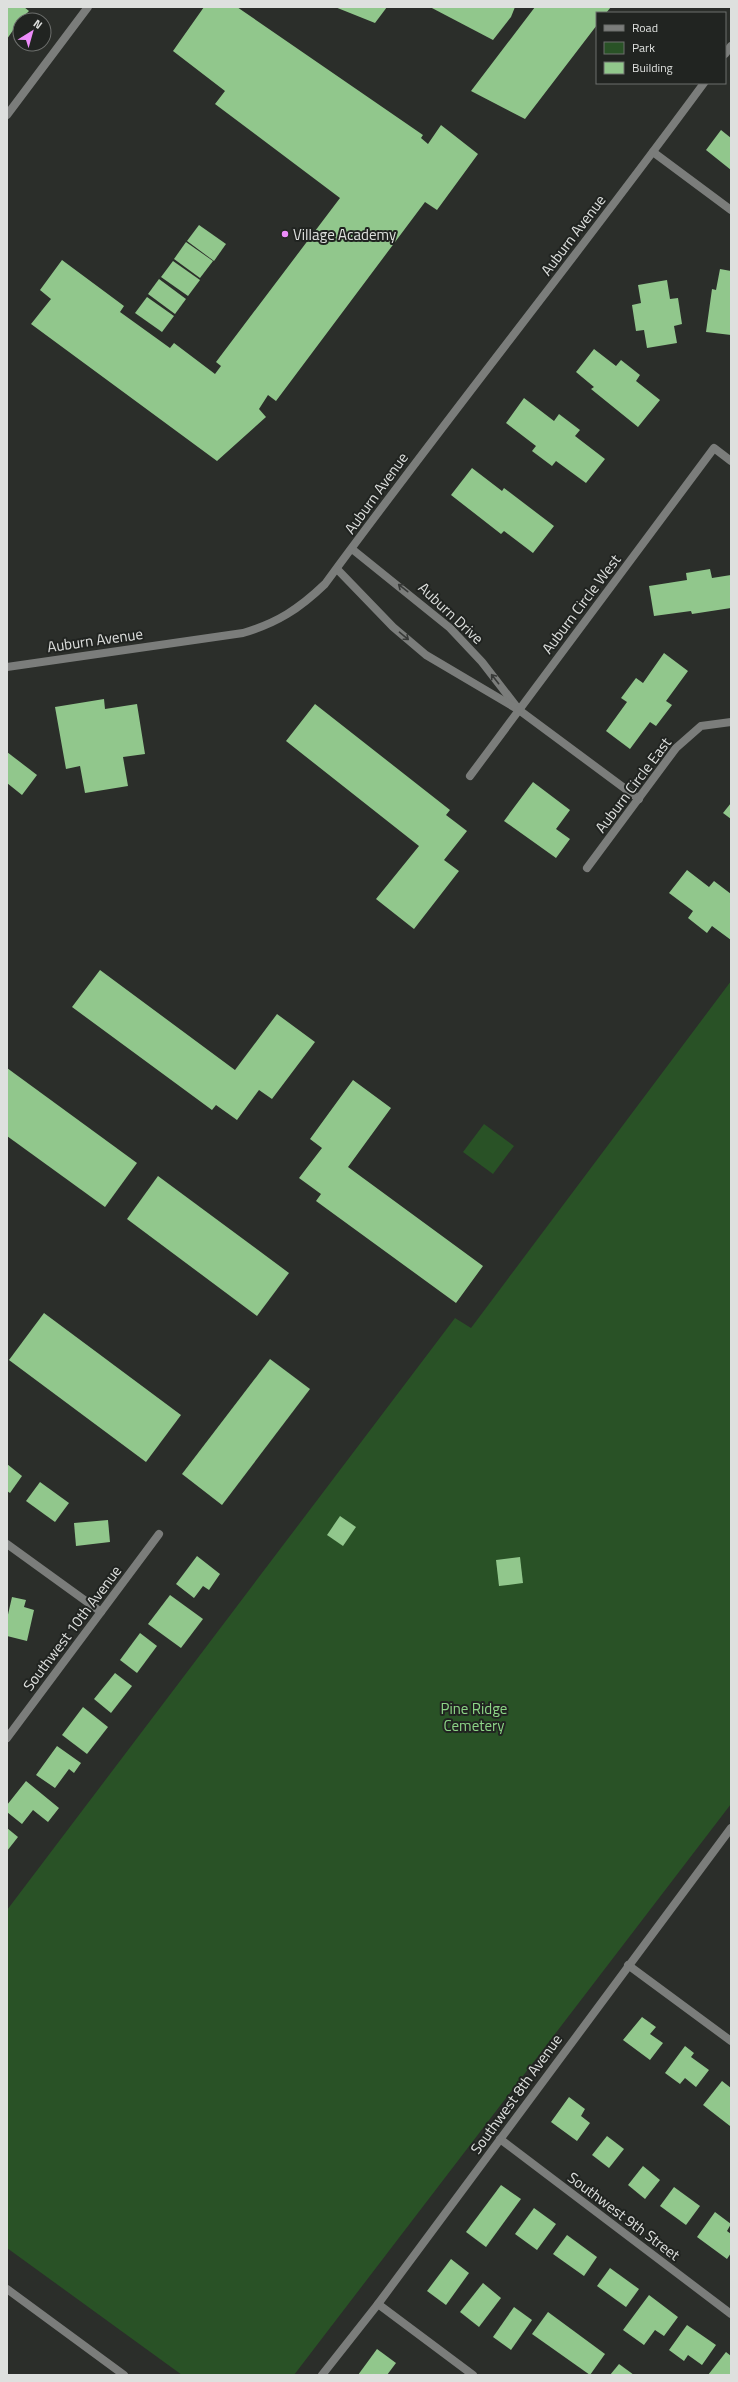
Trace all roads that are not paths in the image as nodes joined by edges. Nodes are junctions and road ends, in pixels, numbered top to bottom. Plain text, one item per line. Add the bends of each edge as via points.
1 (88, 7) edge
2 (703, 84) edge
3 (7, 115) edge
4 (653, 152) junction
5 (731, 210) edge
6 (731, 461) edge
7 (352, 549) junction
8 (337, 569) junction
9 (7, 667) edge
10 (519, 710) junction
11 (731, 722) edge
12 (470, 776) dead end
13 (639, 799) junction
14 (587, 868) dead end
15 (159, 1534) dead end
16 (7, 1544) edge
17 (101, 1612) junction
18 (7, 1738) edge
19 (731, 1828) edge
20 (628, 1965) junction
21 (731, 2041) edge
22 (500, 2139) junction
23 (7, 2289) edge
24 (378, 2304) junction
25 (731, 2314) edge
26 (124, 2375) edge
27 (322, 2375) edge
28 (473, 2375) edge

1 - 3 street
2 - 4 street, Auburn Avenue
4 - 5 street
4 - 7 street, Auburn Avenue via 447,420
6 - 10 street, Auburn Circle West via 714,448
7 - 8 street, Auburn Avenue
10 -> 7 street, Auburn Drive via 482,662 450,628
8 - 9 street, Auburn Avenue via 326,584 289,614 243,633
8 -> 10 street, Auburn Drive via 392,627 426,654
10 - 12 street, Auburn Circle West
10 - 13 street, Auburn Drive
11 - 13 street, Auburn Circle East via 701,726 676,748
13 - 14 street, Auburn Circle East
15 - 17 street, Southwest 10th Avenue
16 - 17 street
17 - 18 street, Southwest 10th Avenue
19 - 20 street, Southwest 8th Avenue
20 - 21 street
20 - 22 street, Southwest 8th Avenue
22 - 24 street, Southwest 8th Avenue
22 - 25 street, Southwest 9th Street
23 - 26 street
24 - 27 street, Southwest 8th Avenue
24 - 28 street

